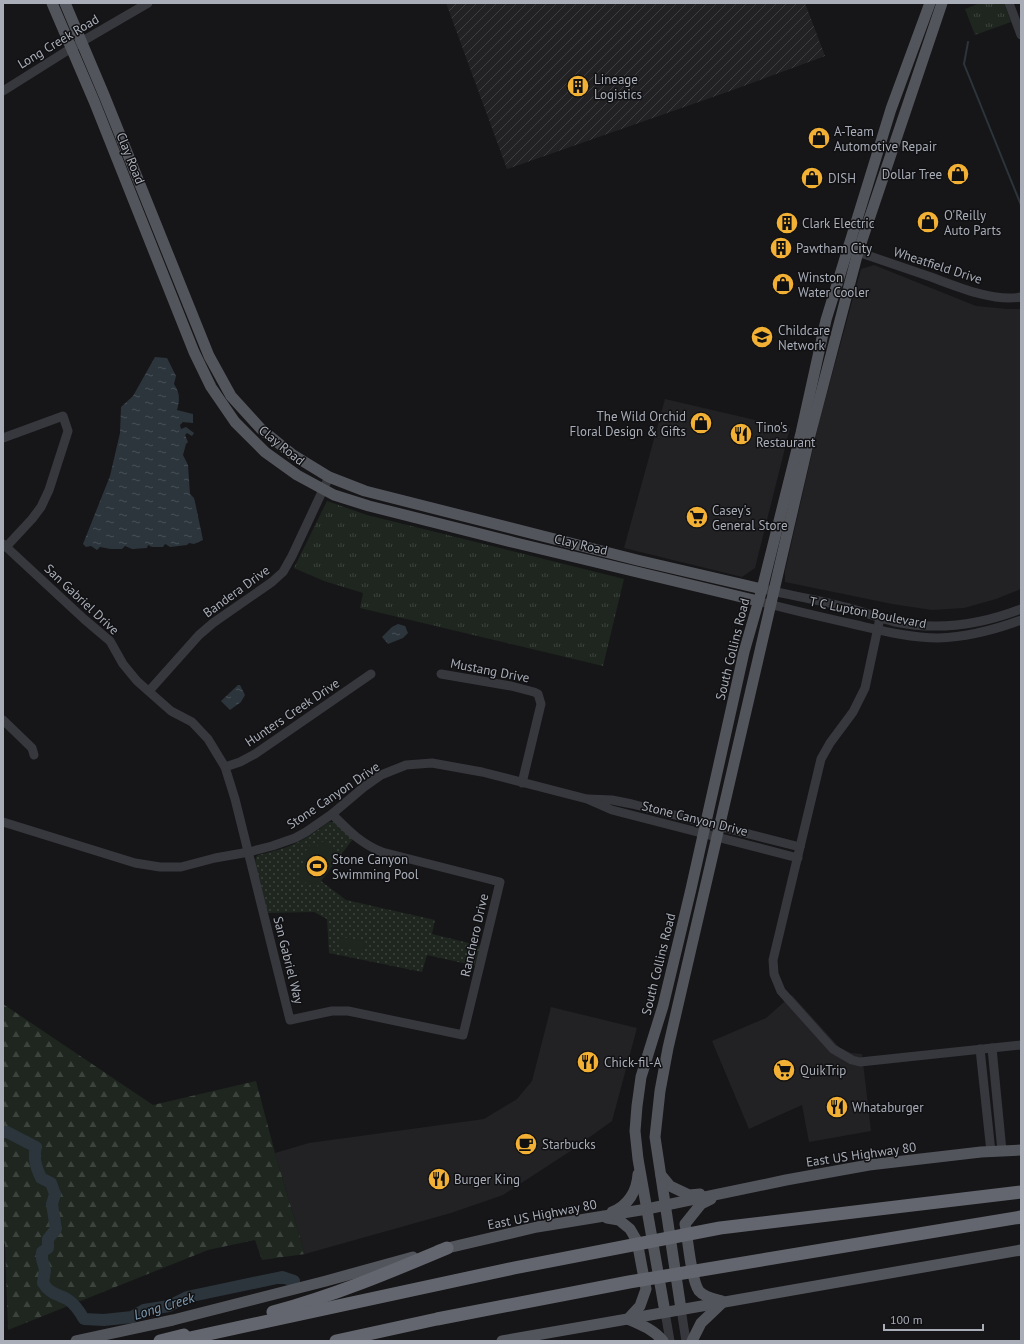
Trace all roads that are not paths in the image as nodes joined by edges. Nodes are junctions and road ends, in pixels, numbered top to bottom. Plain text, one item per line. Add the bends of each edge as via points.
1 (52, 3) edge
2 (65, 3) edge
3 (148, 3) edge
4 (1009, 3) edge
5 (935, 6) edge
6 (1021, 36) edge
7 (81, 42) junction
8 (71, 48) junction
9 (3, 91) edge
10 (853, 250) junction
11 (1021, 298) edge
12 (3, 438) edge
13 (804, 439) junction
14 (329, 477) junction
15 (323, 489) junction
16 (5, 546) edge
17 (762, 589) junction
18 (774, 592) junction
19 (758, 601) junction
20 (771, 605) junction
21 (1020, 611) edge
22 (880, 618) junction
23 (1021, 620) edge
24 (878, 629) junction
25 (371, 674) dead end
26 (441, 674) dead end
27 (149, 691) junction
28 (3, 721) edge
29 (34, 755) dead end
30 (225, 767) junction
31 (522, 783) junction
32 (587, 799) junction
33 (649, 808) junction
34 (332, 814) junction
35 (647, 819) junction
36 (3, 822) edge
37 (706, 822) junction
38 (720, 825) junction
39 (704, 833) junction
40 (717, 837) junction
41 (800, 847) junction
42 (249, 852) junction
43 (798, 858) junction
44 (662, 1006) junction
45 (677, 1010) junction
46 (464, 1035) joint
47 (1021, 1045) edge
48 (992, 1048) junction
49 (980, 1049) junction
50 (1021, 1150) edge
51 (1002, 1151) junction
52 (990, 1152) junction
53 (638, 1159) junction
54 (661, 1174) junction
55 (1021, 1192) edge
56 (723, 1193) junction
57 (665, 1205) junction
58 (647, 1209) junction
59 (601, 1217) junction
60 (1021, 1217) edge
61 (447, 1248) junction
62 (1021, 1250) edge
63 (724, 1302) junction
64 (681, 1309) junction
65 (665, 1312) junction
66 (628, 1319) junction
67 (76, 1341) edge
68 (160, 1341) edge
69 (176, 1341) edge
70 (336, 1341) edge
71 (502, 1341) edge
72 (663, 1341) edge
73 (670, 1341) edge
74 (686, 1341) edge
75 (692, 1341) edge

1 - 8 main road, Clay Road
2 - 7 main road, Clay Road
3 - 7 street, Long Creek Road
4 - 6 street
5 - 10 main road, South Collins Road via 891,109
7 - 8 street, Long Creek Road
7 - 14 main road, Clay Road via 209,356 231,396 261,429 293,455
8 - 9 street, Long Creek Road
8 - 15 main road, Clay Road via 194,352 211,387 235,422 265,452 296,475
10 - 11 street, Wheatfield Drive via 985,295
10 - 13 main road, South Collins Road via 826,320
12 - 16 street via 63,416 68,431 41,507
13 - 17 main road, South Collins Road
13 - 18 main road, South Collins Road
14 - 15 street, Bandera Drive
14 - 17 main road, Clay Road via 364,492
15 - 19 main road, Clay Road via 334,495 377,508
15 - 27 street, Bandera Drive via 283,572 199,635
16 - 27 street, San Gabriel Drive via 110,641 123,664
17 - 18 street, T C Lupton Boulevard
17 - 19 main road, South Collins Road
18 - 20 main road, South Collins Road
18 - 22 street, T C Lupton Boulevard via 832,604
19 - 20 street, T C Lupton Boulevard
19 - 37 main road, South Collins Road
20 - 24 street, T C Lupton Boulevard
20 - 38 main road, South Collins Road
21 - 22 street, T C Lupton Boulevard via 984,621 952,626 918,626
22 - 24 street
23 - 24 street, T C Lupton Boulevard via 992,630 950,637 919,637
24 - 41 street via 865,688 853,712 821,760
25 - 30 street, Hunters Creek Drive via 255,754
26 - 31 street, Mustang Drive via 511,686 538,694 542,704
27 - 30 street, San Gabriel Drive via 171,711 192,722 208,739
28 - 29 street via 32,748
30 - 42 street, San Gabriel Drive
31 - 32 street, Stone Canyon Drive
31 - 34 street, Stone Canyon Drive via 444,764 406,765 375,779
32 - 33 street, Stone Canyon Drive via 612,800
32 - 35 street, Stone Canyon Drive via 612,810
33 - 35 street
33 - 37 street, Stone Canyon Drive
34 - 42 street, Stone Canyon Drive via 295,838
34 - 46 street, Ranchero Drive via 356,838 382,852 500,882
35 - 39 street, Stone Canyon Drive
36 - 42 street, Stone Canyon Drive via 135,863 160,867 181,867
37 - 38 street, Stone Canyon Drive
37 - 39 main road, South Collins Road
38 - 40 main road, South Collins Road
38 - 41 street, Stone Canyon Drive
39 - 40 street, Stone Canyon Drive
39 - 44 main road, South Collins Road
40 - 43 street, Stone Canyon Drive
40 - 45 main road, South Collins Road
41 - 43 street
42 - 46 street, San Gabriel Way via 290,1020 332,1011 348,1011
43 - 49 street via 773,960 774,974 781,991 833,1049 860,1062
44 - 45 main road
44 - 53 main road, South Collins Road via 641,1077 636,1106
45 - 54 main road, South Collins Road via 660,1091 655,1137
47 - 48 street
48 - 49 street
48 - 51 street
49 - 52 street
50 - 51 main road, East US Highway 80
51 - 52 main road, East US Highway 80
52 - 56 main road, East US Highway 80 via 869,1165
53 - 58 main road, South Collins Road
53 - 59 main road via 637,1183 630,1200 616,1211
54 - 56 main road via 670,1186 689,1195
54 - 57 main road, South Collins Road
55 - 69 highway via 720,1228 514,1268
56 - 57 main road, East US Highway 80
56 - 63 main road via 701,1204 685,1224 694,1281 700,1292
57 - 58 main road, East US Highway 80
57 - 64 main road, South Collins Road
58 - 59 main road, East US Highway 80
58 - 65 main road, South Collins Road
59 - 61 main road, East US Highway 80 via 537,1227
59 - 66 main road via 619,1220 630,1229 637,1241 646,1289 640,1306
60 - 70 highway via 629,1282
61 - 67 main road, East US Highway 80 via 173,1320
61 - 68 highway via 331,1295
62 - 63 main road
63 - 64 main road
63 - 75 main road via 701,1323
64 - 65 main road
64 - 74 street
65 - 66 main road
65 - 73 street
66 - 71 main road
66 - 72 main road via 647,1327

